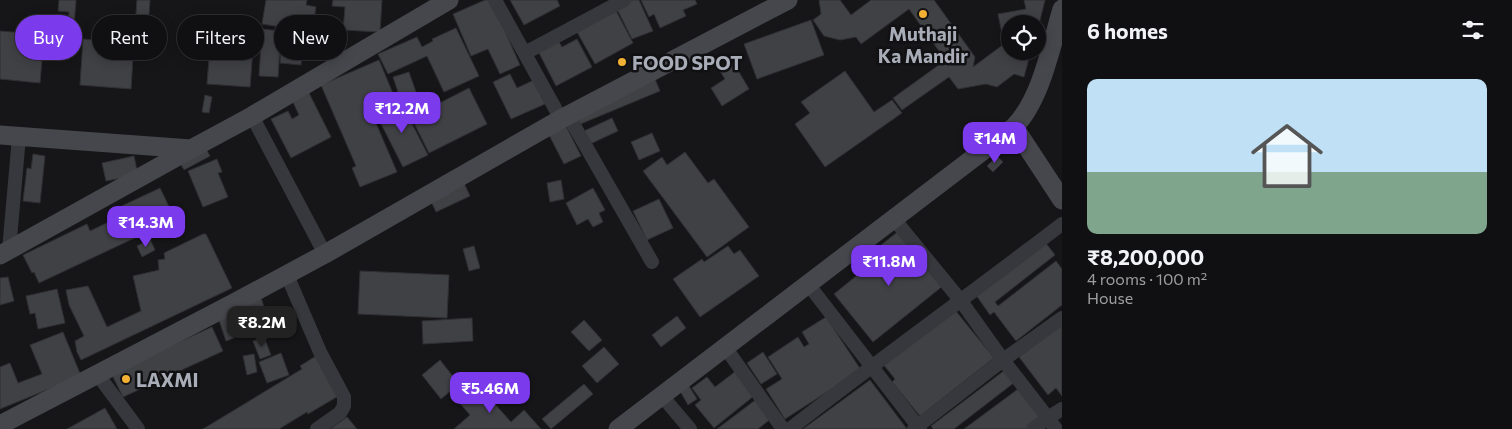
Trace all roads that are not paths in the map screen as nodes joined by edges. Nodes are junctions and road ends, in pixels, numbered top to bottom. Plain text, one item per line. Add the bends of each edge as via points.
1 (449, 0) edge
2 (495, 0) edge
3 (624, 0) edge
4 (782, 1) edge
5 (1062, 9) edge
6 (524, 53) junction
7 (252, 116) junction
8 (564, 117) junction
9 (1014, 127) junction
10 (0, 136) edge
11 (19, 137) junction
12 (191, 149) junction
13 (1059, 191) edge
14 (894, 219) junction
15 (1062, 224) edge
16 (4, 253) edge
17 (325, 254) junction
18 (652, 262) dead end
19 (287, 274) junction
20 (808, 284) junction
21 (961, 301) junction
22 (1062, 318) edge
23 (725, 347) junction
24 (1003, 360) junction
25 (872, 366) junction
26 (98, 375) junction
27 (662, 396) junction
28 (1062, 408) edge
29 (1052, 423) edge
30 (0, 425) edge
31 (917, 428) edge
32 (138, 429) edge
33 (317, 429) edge
34 (618, 429) edge
35 (690, 429) edge
36 (783, 429) edge
37 (790, 429) edge
38 (1034, 429) edge

1 - 7 street
2 - 6 street
3 - 6 street
4 - 8 street
5 - 9 street via 1037,90
6 - 8 street
7 - 12 street
7 - 17 street
8 - 17 street
8 - 18 street
9 - 13 street
9 - 14 street
10 - 11 street
11 - 12 street
11 - 16 street
12 - 16 street
14 - 20 street
14 - 21 street
15 - 21 street
17 - 19 street
19 - 26 street
19 - 33 street via 320,352 344,397 340,413
20 - 23 street
20 - 25 street
21 - 24 street
21 - 25 street
22 - 24 street
23 - 27 street
23 - 36 street
24 - 29 street
24 - 31 street
25 - 31 street
25 - 37 street
26 - 30 street
26 - 32 street
27 - 34 street
27 - 35 street
28 - 29 street
29 - 38 street

